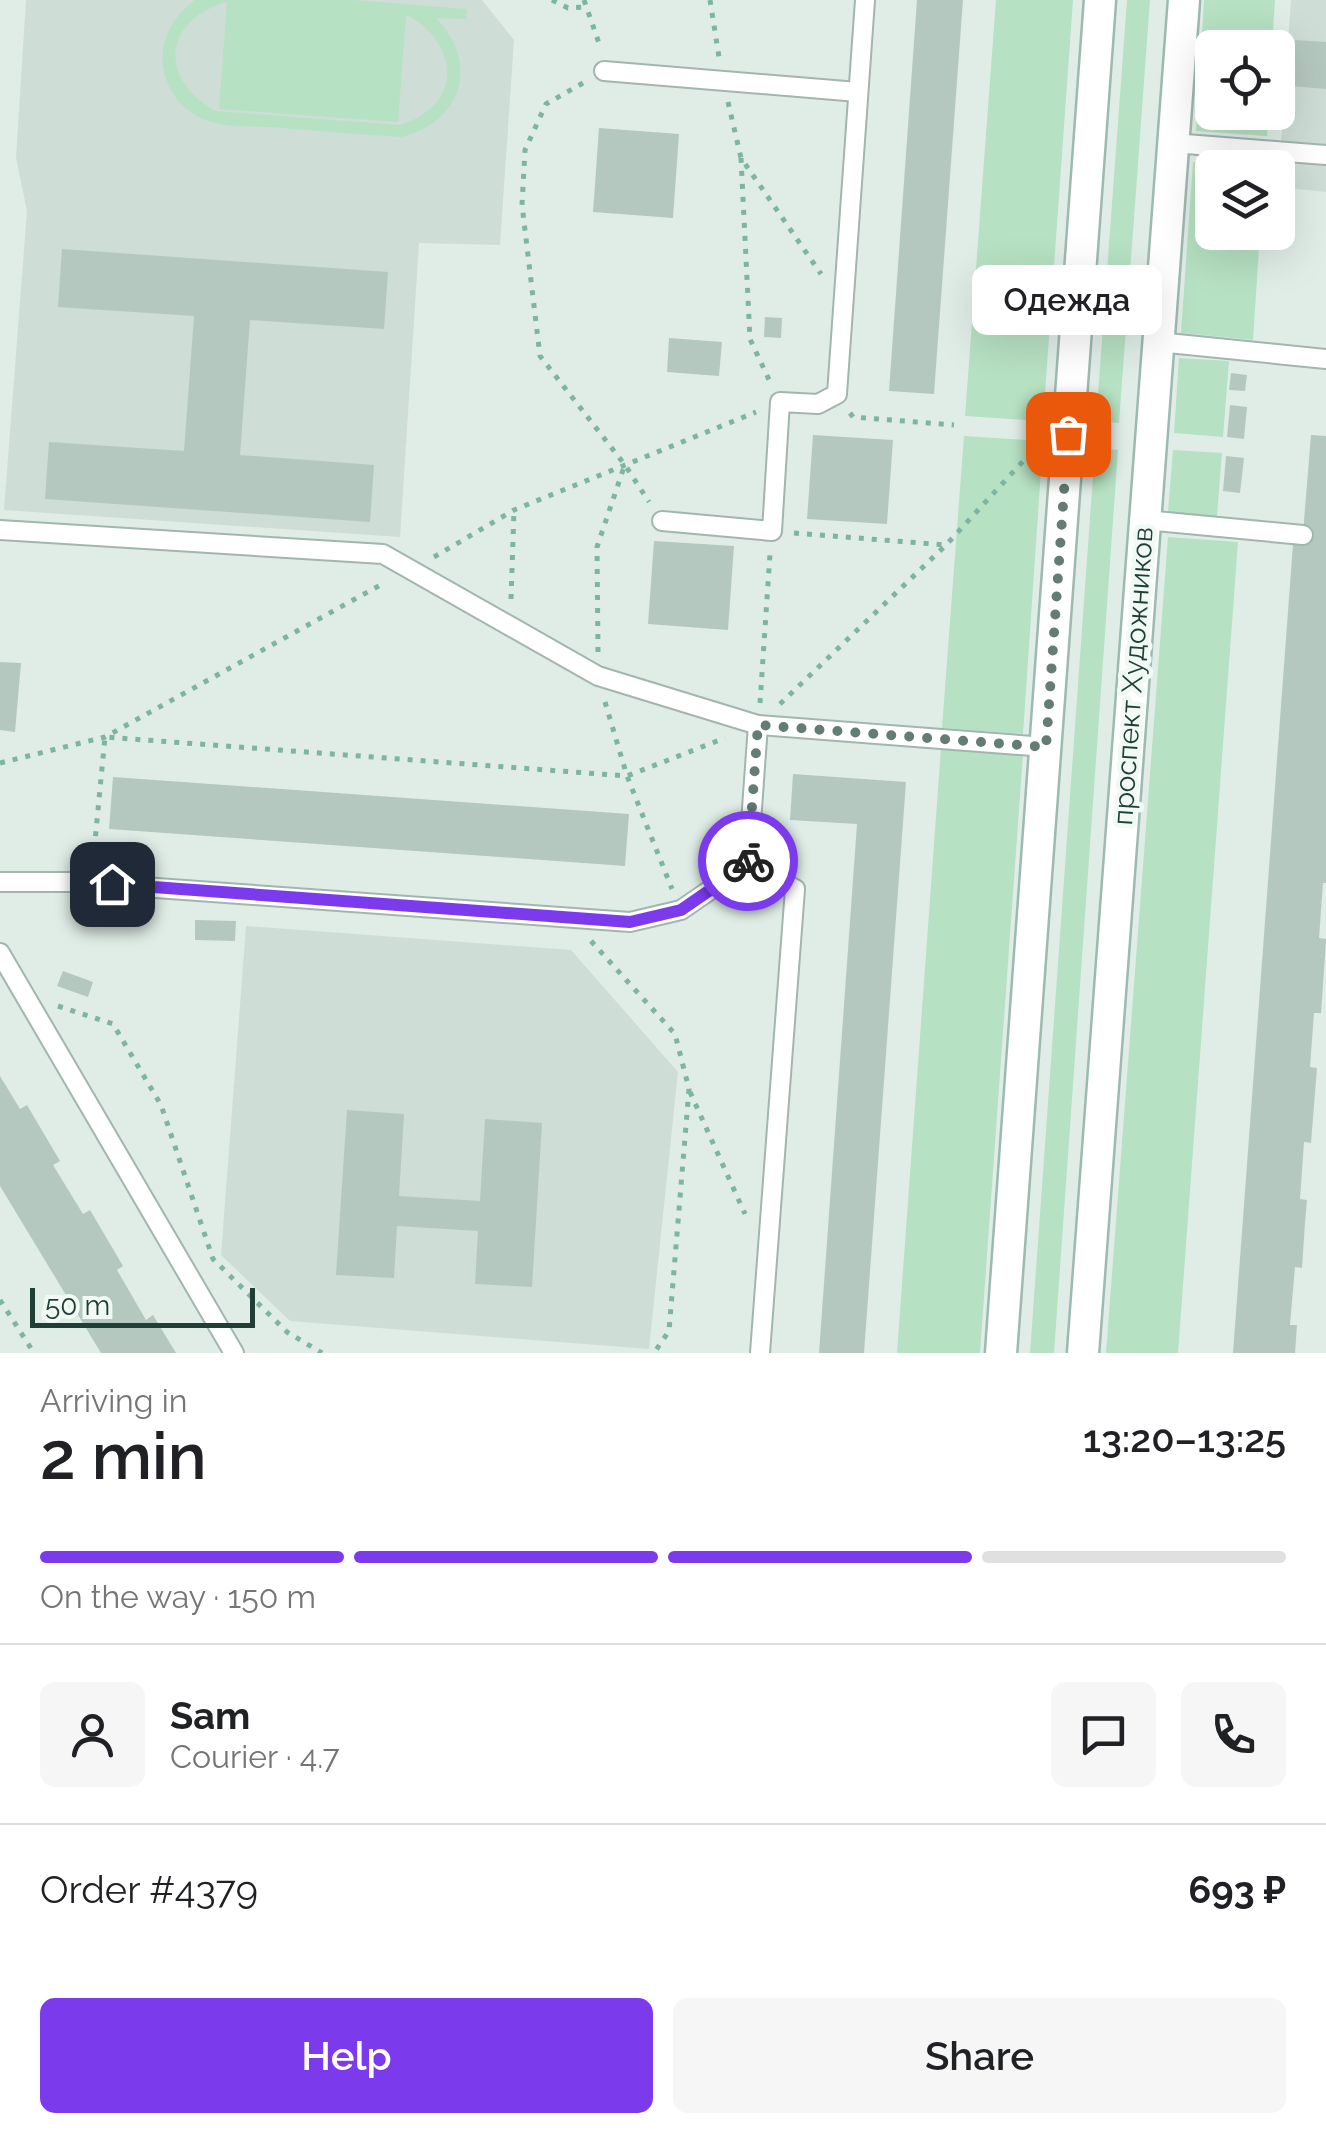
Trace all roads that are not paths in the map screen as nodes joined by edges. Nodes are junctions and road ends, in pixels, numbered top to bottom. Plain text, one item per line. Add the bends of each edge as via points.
1 (865, 0) edge
2 (1100, 0) edge
3 (1184, 0) edge
4 (604, 71) road end
5 (858, 92) junction
6 (1173, 143) junction
7 (1326, 155) edge
8 (1158, 342) junction
9 (1326, 359) edge
10 (1145, 520) junction
11 (662, 521) road end
12 (0, 530) edge
13 (1303, 535) dead end
14 (758, 725) junction
15 (1046, 747) junction
16 (748, 864) junction
17 (0, 882) edge
18 (0, 953) edge
19 (234, 1353) edge
20 (760, 1353) edge
21 (1002, 1353) edge
22 (1083, 1353) edge

1 - 5 lane
2 - 15 street
3 - 6 street, проспект Художников
4 - 5 lane
5 - 11 lane via 837,394 818,404 780,402 772,531
6 - 7 lane
6 - 8 street, проспект Художников
8 - 9 lane
8 - 10 street, проспект Художников
10 - 13 lane
10 - 22 street, проспект Художников
12 - 14 lane via 383,554 598,676
14 - 15 lane
14 - 16 lane
15 - 21 street
16 - 17 lane via 681,910 630,922
16 - 20 lane via 796,890
18 - 19 lane

